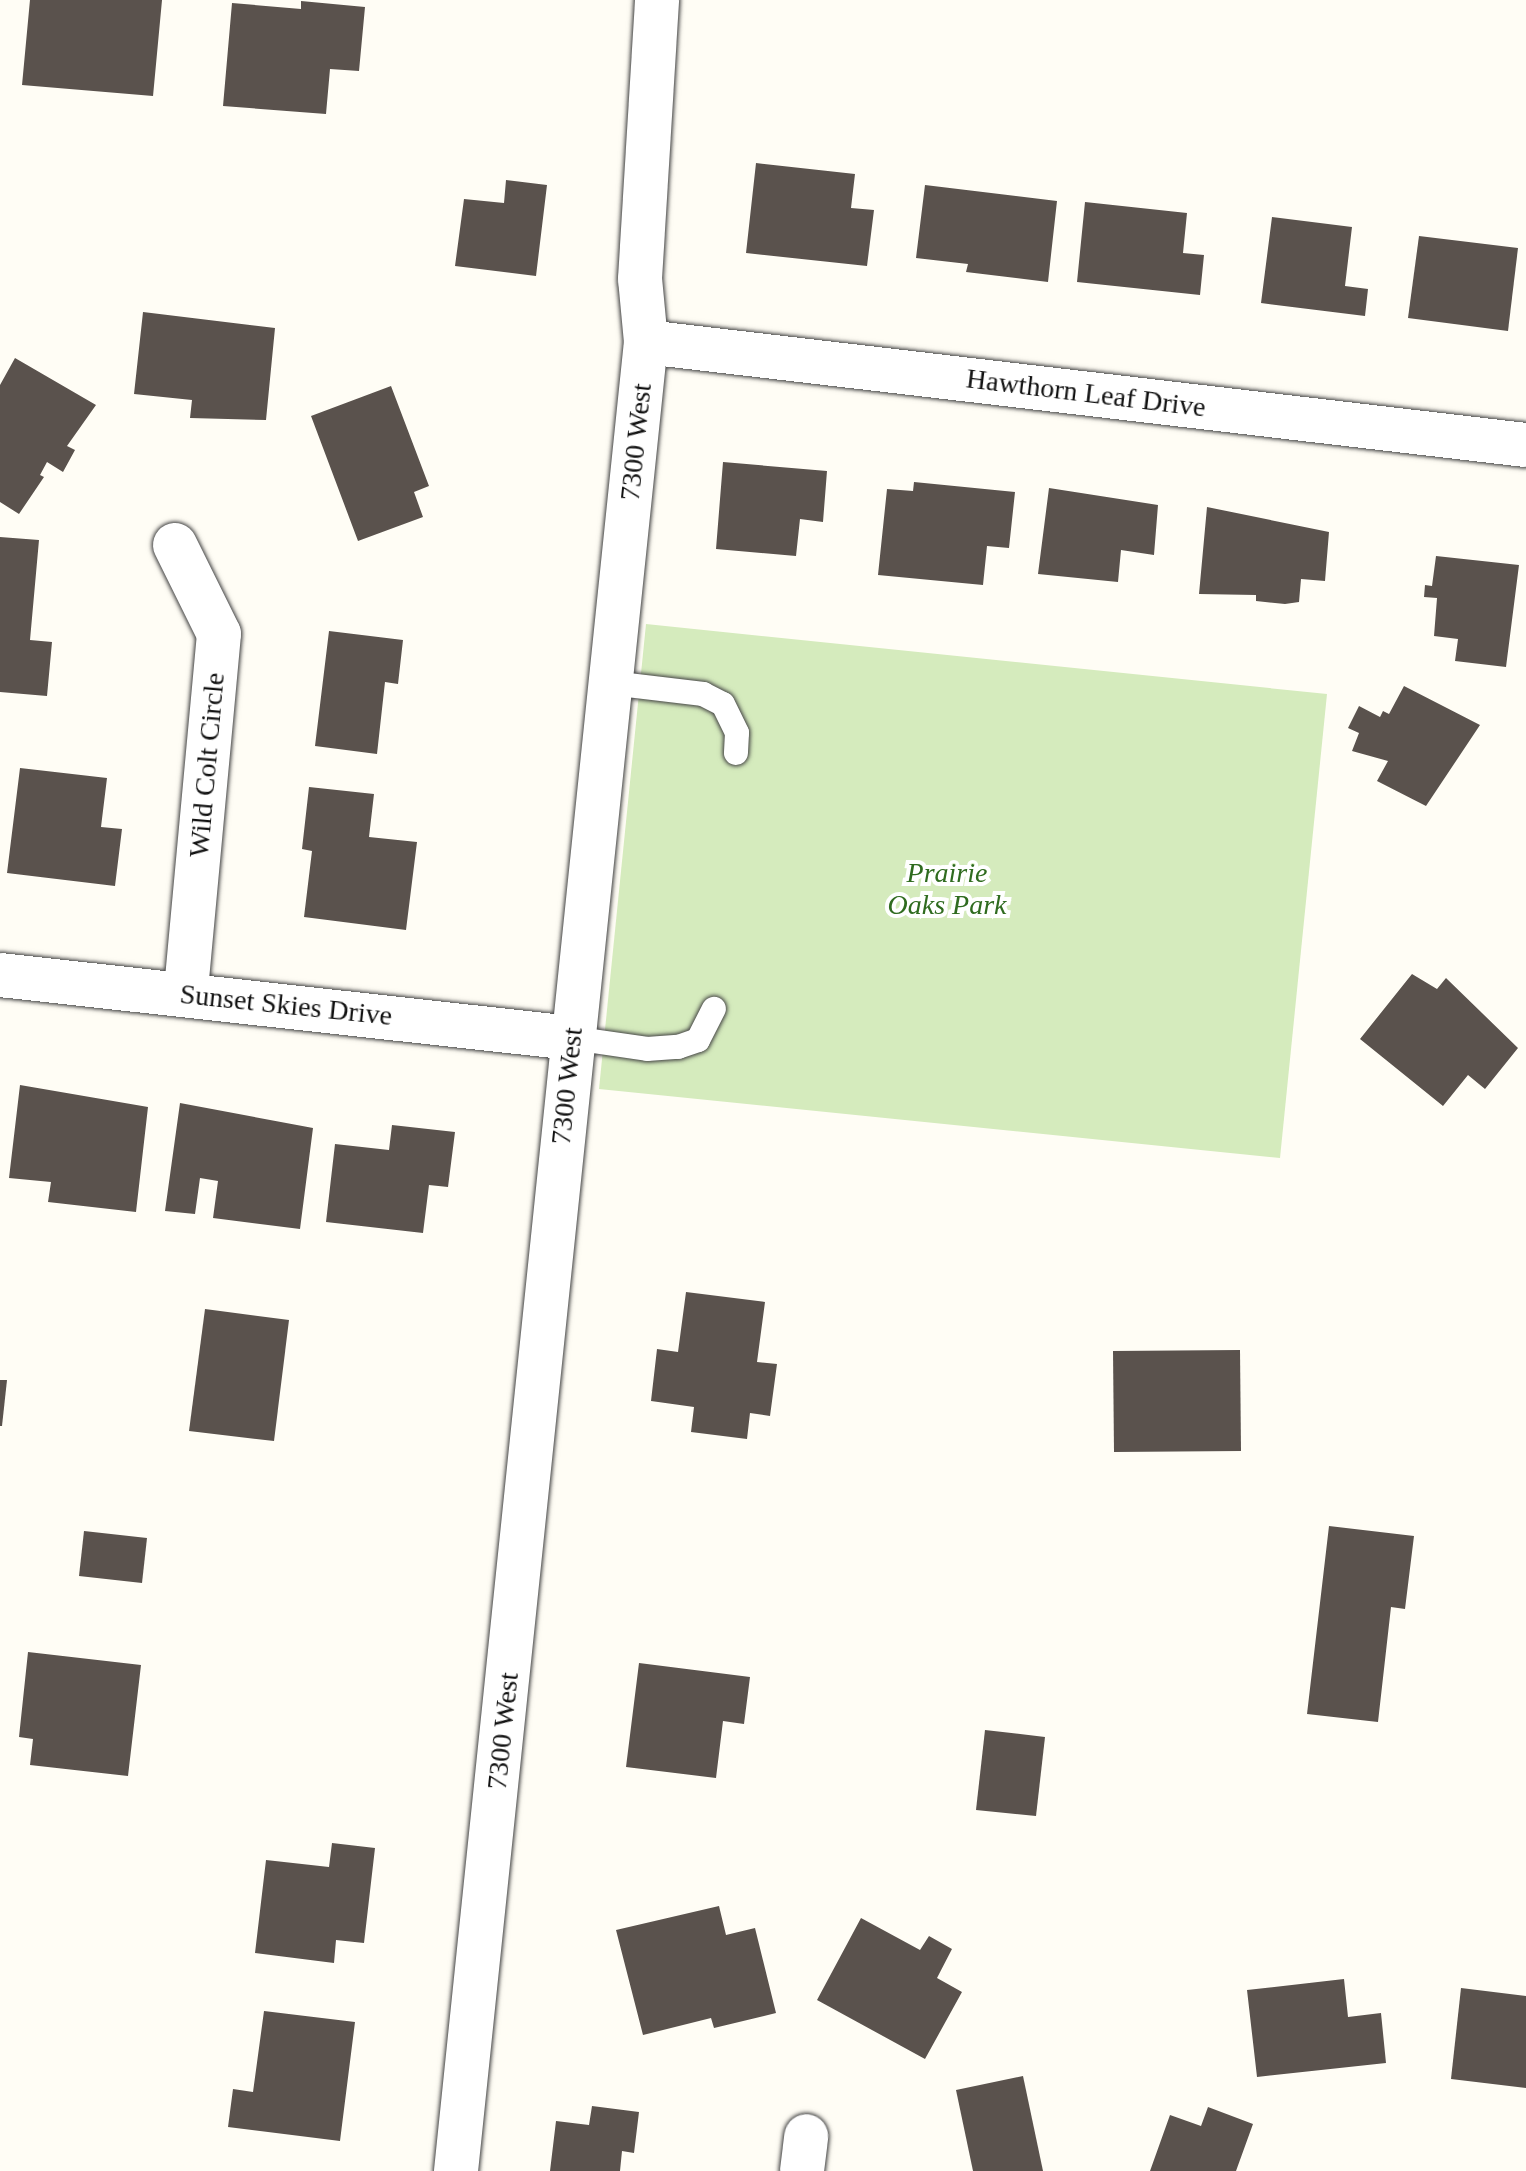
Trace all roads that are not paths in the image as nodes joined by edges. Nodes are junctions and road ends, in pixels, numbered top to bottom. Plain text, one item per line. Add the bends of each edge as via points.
1 (657, 0) edge
2 (646, 342) junction
3 (1526, 445) edge
4 (175, 545) dead end
5 (611, 683) junction
6 (736, 753) dead end
7 (0, 975) edge
8 (186, 993) junction
9 (714, 1009) dead end
10 (572, 1038) junction
11 (456, 2171) edge

1 - 2 street, 7300 West via 640,279
2 - 3 street, Hawthorn Leaf Drive
2 - 5 street, 7300 West
4 - 8 street, Wild Colt Circle via 219,634
5 - 6 lane via 703,694 723,704 737,733
5 - 10 street, 7300 West
7 - 8 street, Sunset Skies Drive
8 - 10 street, Sunset Skies Drive
9 - 10 lane via 698,1040 678,1047 647,1049
10 - 11 street, 7300 West

